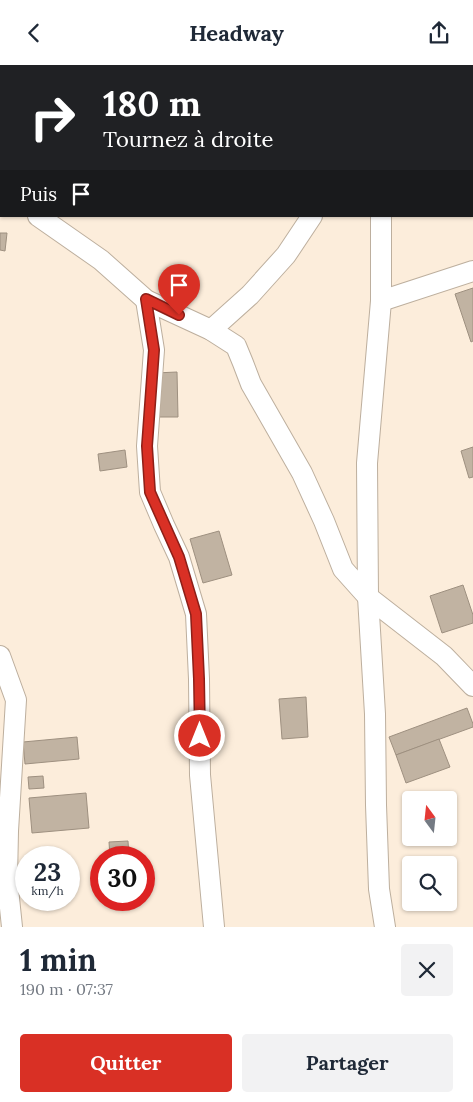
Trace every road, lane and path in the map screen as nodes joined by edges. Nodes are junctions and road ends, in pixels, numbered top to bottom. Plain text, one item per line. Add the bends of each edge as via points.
1 (39, 217) edge
2 (311, 217) edge
3 (380, 217) edge
4 (473, 271) edge
5 (146, 299) junction
6 (381, 301) junction
7 (211, 330) junction
8 (368, 597) junction
9 (0, 656) edge
10 (473, 686) edge
11 (7, 737) edge
12 (12, 927) edge
13 (214, 927) edge
14 (385, 927) edge

1 - 5 street via 101,260
2 - 7 street via 286,255 250,295
3 - 6 street
4 - 6 street
5 - 7 street
5 - 13 street via 154,350 147,446 150,492 179,557 196,614 200,775
6 - 8 street via 367,463
7 - 8 street via 236,346 251,384 302,473 344,569
8 - 10 street via 444,656
8 - 14 street via 375,713 379,889
9 - 11 street via 16,700
11 - 12 street via 7,879

